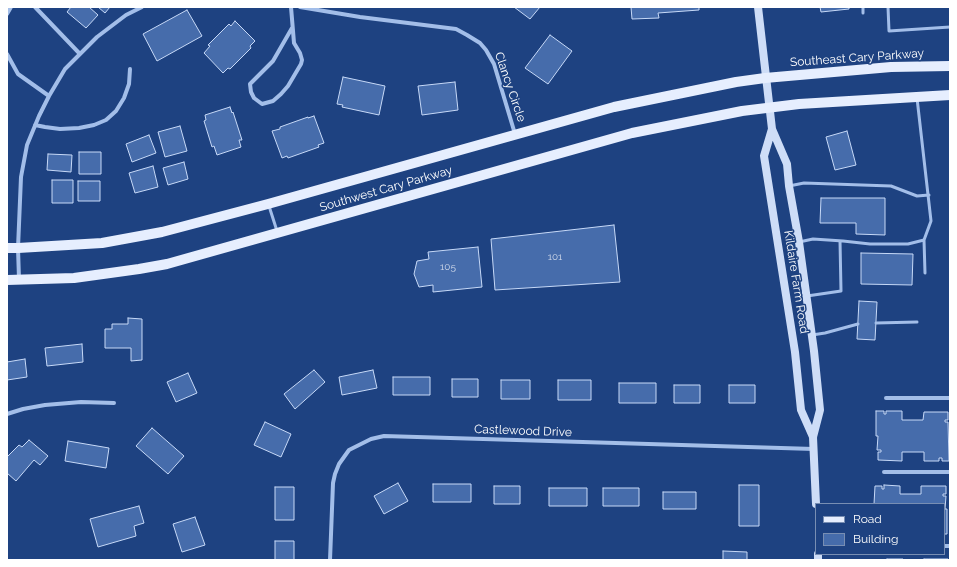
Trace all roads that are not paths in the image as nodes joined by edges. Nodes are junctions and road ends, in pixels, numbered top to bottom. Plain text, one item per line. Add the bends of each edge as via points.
1 (11, 7) edge
2 (35, 7) edge
3 (142, 7) edge
4 (291, 7) edge
5 (300, 7) edge
6 (758, 7) edge
7 (863, 7) edge
8 (888, 7) edge
9 (863, 13) dead end
10 (7, 14) edge
11 (950, 27) edge
12 (292, 28) junction
13 (7, 54) edge
14 (80, 54) junction
15 (950, 66) edge
16 (130, 69) dead end
17 (765, 78) junction
18 (950, 95) edge
19 (49, 96) junction
20 (917, 96) junction
21 (769, 107) junction
22 (35, 125) junction
23 (772, 129) junction
24 (515, 134) junction
25 (789, 186) junction
26 (928, 194) junction
27 (268, 204) junction
28 (277, 233) junction
29 (840, 240) junction
30 (924, 240) junction
31 (799, 242) junction
32 (7, 248) edge
33 (18, 248) junction
34 (925, 273) dead end
35 (7, 280) edge
36 (19, 280) junction
37 (807, 296) junction
38 (876, 322) dead end
39 (917, 322) dead end
40 (858, 324) dead end
41 (812, 335) junction
42 (886, 398) dead end
43 (950, 398) edge
44 (114, 403) dead end
45 (7, 414) edge
46 (813, 437) junction
47 (814, 449) junction
48 (884, 472) dead end
49 (950, 472) edge
50 (816, 503) edge
51 (330, 560) edge

1 - 10 street
2 - 14 street
3 - 14 street via 126,15
4 - 12 street
5 - 24 street, Clancy Circle via 456,29 467,35 480,43 494,64
6 - 17 main road, Kildaire Farm Road
7 - 9 lane
8 - 11 lane via 889,31
12 - 12 street via 301,64 281,94 273,101 262,104 254,98 250,84 273,61
13 - 19 street via 18,74
14 - 19 street via 66,69
15 - 17 main road, Southeast Cary Parkway via 891,67
16 - 22 street via 129,84 124,98 116,111 106,120 78,128 60,129
17 - 21 main road, Kildaire Farm Road
17 - 24 main road, Southwest Cary Parkway via 614,107
18 - 20 main road
19 - 22 street
20 - 21 main road
20 - 26 lane
21 - 23 main road, Kildaire Farm Road
21 - 28 main road, Southwest Cary Parkway via 632,133
22 - 33 street via 27,145 21,177
23 - 25 main road, Kildaire Farm Road via 787,164
23 - 46 main road, Kildaire Farm Road via 764,156 795,352 801,410
24 - 27 main road, Southwest Cary Parkway
25 - 26 lane via 804,183 890,186 917,196
25 - 31 main road, Kildaire Farm Road
26 - 30 lane via 931,221
27 - 28 lane
27 - 33 main road, Southwest Cary Parkway via 162,232 102,243
28 - 36 main road, Southwest Cary Parkway via 139,269 74,278
29 - 30 lane via 870,244 908,244
29 - 31 lane
29 - 37 lane via 841,291
30 - 34 lane
31 - 37 main road, Kildaire Farm Road
32 - 33 main road, Southwest Cary Parkway
33 - 36 street
35 - 36 main road, Southwest Cary Parkway
37 - 41 main road, Kildaire Farm Road
38 - 39 lane
40 - 41 lane
41 - 46 main road, Kildaire Farm Road via 820,410
42 - 43 street
44 - 45 street via 45,405
46 - 47 main road, Kildaire Farm Road
47 - 50 main road, Kildaire Farm Road
47 - 51 street, Castlewood Drive via 384,436 371,439 349,450 335,474
48 - 49 street

